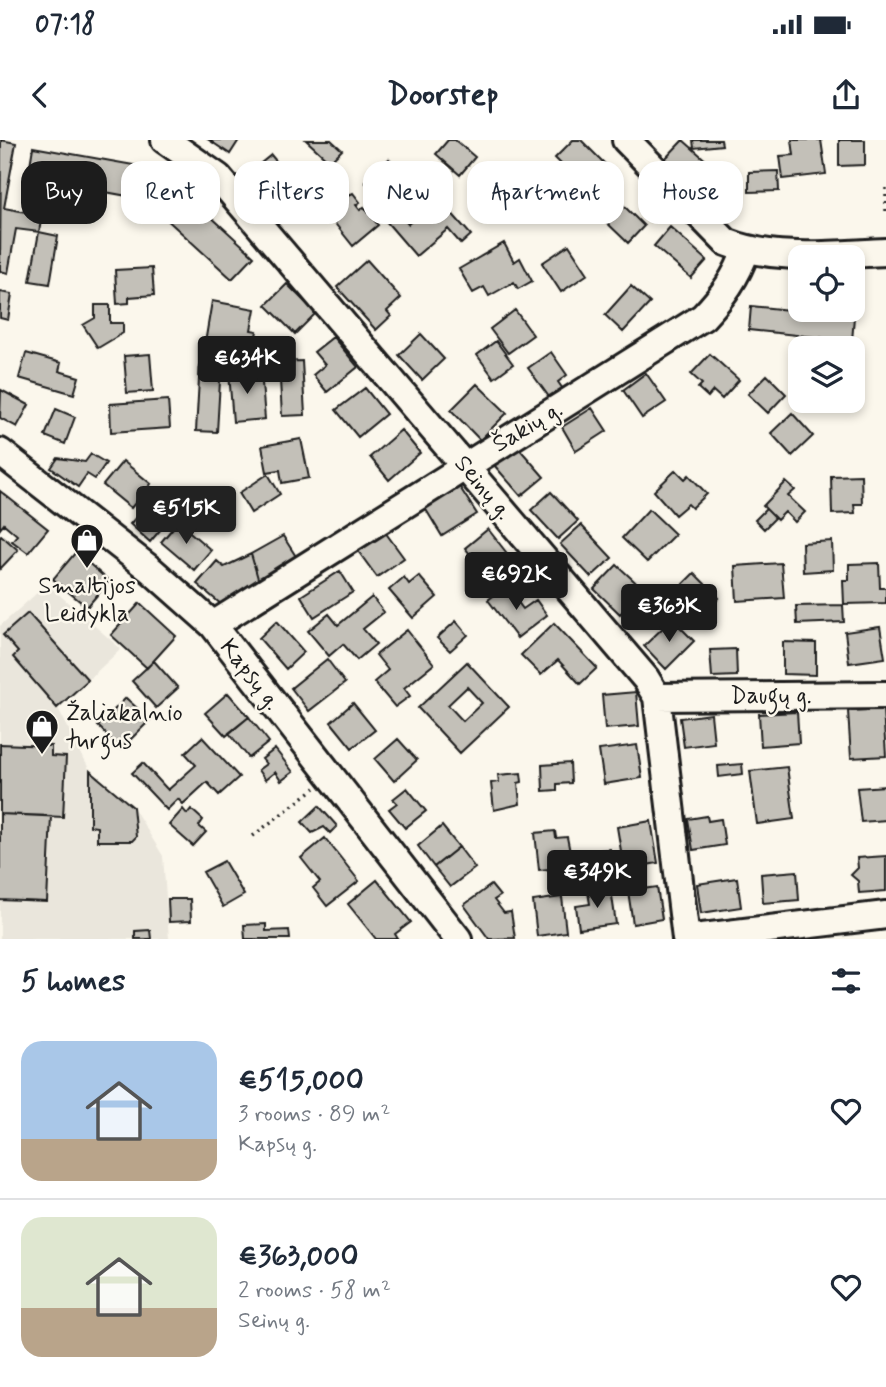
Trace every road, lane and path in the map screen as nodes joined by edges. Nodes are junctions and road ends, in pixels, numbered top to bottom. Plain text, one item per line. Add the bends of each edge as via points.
1 (165, 140) edge
2 (626, 140) edge
3 (886, 188) edge
4 (886, 216) edge
5 (746, 250) junction
6 (886, 252) edge
7 (0, 452) edge
8 (465, 464) junction
9 (214, 625) junction
10 (886, 695) edge
11 (657, 697) junction
12 (331, 776) junction
13 (253, 836) dead end
14 (886, 915) edge
15 (458, 939) edge
16 (686, 939) edge

1 - 8 street, Seinų g. via 218,177
2 - 5 street via 715,233
3 - 4 path
5 - 6 street via 774,254
5 - 8 street, Šakių g. via 722,298 703,317
7 - 9 street, Kapsų g.
8 - 9 street, Šakių g.
8 - 11 street, Seinų g.
9 - 12 street, Kapsų g.
10 - 11 street, Daugų g.
11 - 16 street
12 - 13 path
12 - 15 street, Kapsų g.
14 - 16 street

